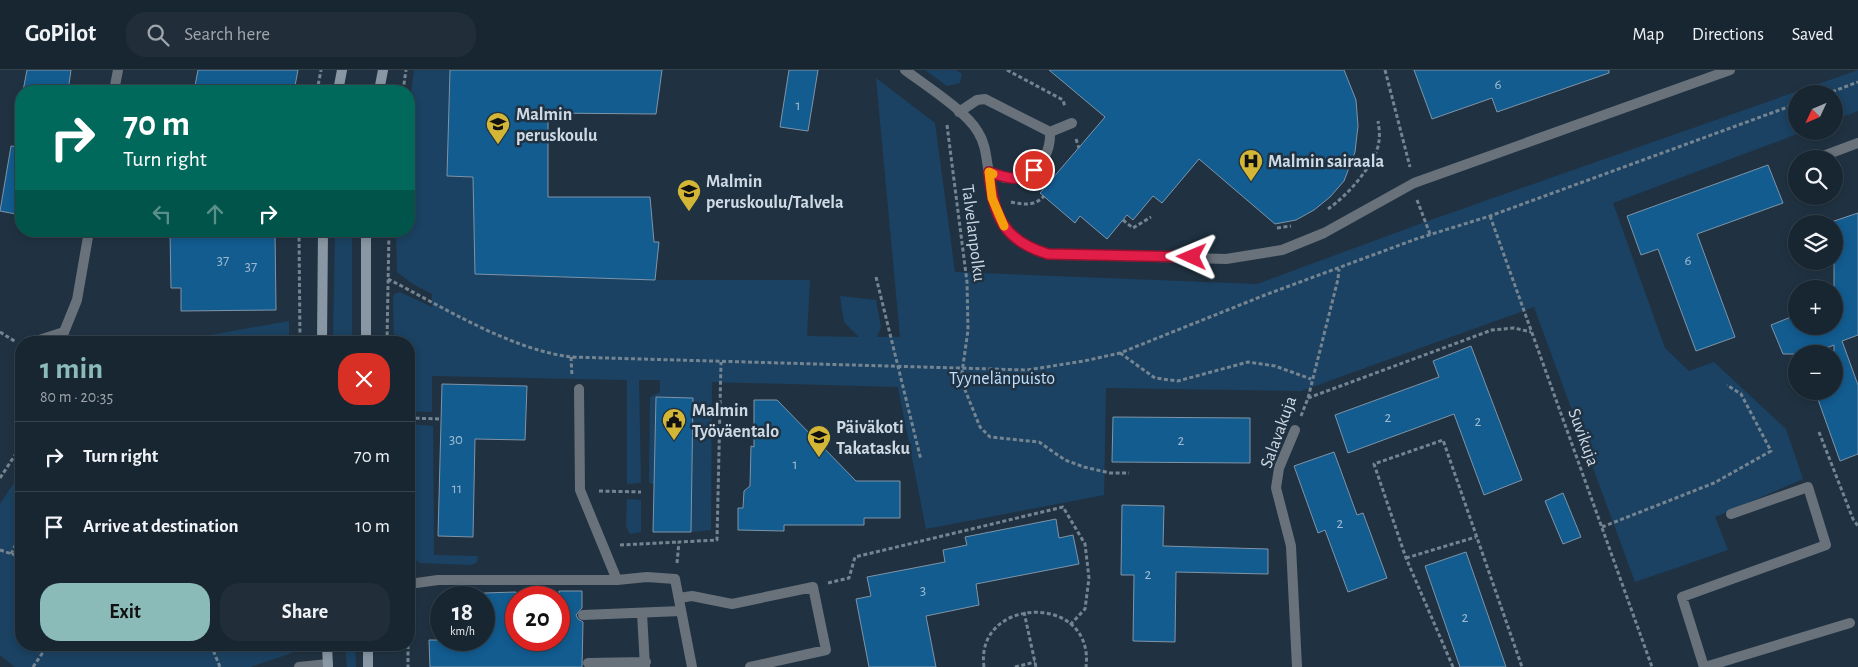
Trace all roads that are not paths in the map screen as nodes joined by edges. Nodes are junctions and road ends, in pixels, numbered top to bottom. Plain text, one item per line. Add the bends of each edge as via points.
1 (118, 70) edge
2 (342, 70) edge
3 (383, 70) edge
4 (905, 70) edge
5 (1730, 70) edge
6 (115, 85) edge
7 (339, 85) edge
8 (381, 85) edge
9 (958, 112) junction
10 (1072, 123) road end
11 (1050, 132) junction
12 (1858, 143) edge
13 (1839, 150) edge
14 (989, 172) junction
15 (88, 237) edge
16 (323, 237) edge
17 (366, 237) edge
18 (52, 336) edge
19 (322, 336) edge
20 (366, 336) edge
21 (579, 389) dead end
22 (1295, 430) road end
23 (1730, 514) dead end
24 (617, 580) junction
25 (415, 583) edge
26 (679, 598) junction
27 (681, 611) junction
28 (642, 613) junction
29 (583, 615) dead end
30 (1850, 623) dead end
31 (327, 651) edge
32 (368, 651) edge
33 (588, 663) dead end
34 (646, 664) edge
35 (328, 666) edge
36 (1707, 666) edge
37 (299, 667) edge
38 (368, 667) edge
39 (692, 667) edge
40 (750, 667) edge
41 (1297, 667) edge

1 - 6 street
2 - 7 main road
3 - 8 main road
4 - 9 street
5 - 14 street via 1414,183 1324,232 1282,250 1226,259 1048,254 1029,249 1017,241 998,215
9 - 11 street via 977,100 985,99
9 - 14 street via 977,130
10 - 11 street
11 - 14 street via 1050,146 1045,157 1027,176 1005,178
12 - 13 street
15 - 18 street via 77,300 64,332
16 - 19 main road
17 - 20 main road
21 - 24 street via 580,490
22 - 41 street, Salavakuja via 1279,468 1276,488 1292,546
23 - 36 street via 1808,487 1826,545 1682,597
24 - 25 street via 438,580
24 - 26 street via 675,579
26 - 27 street
26 - 40 street via 692,596 732,604 812,587 826,650
27 - 28 street
27 - 39 street
28 - 29 street
28 - 34 street
30 - 36 street
31 - 35 main road
32 - 38 main road
33 - 34 street
35 - 37 street

